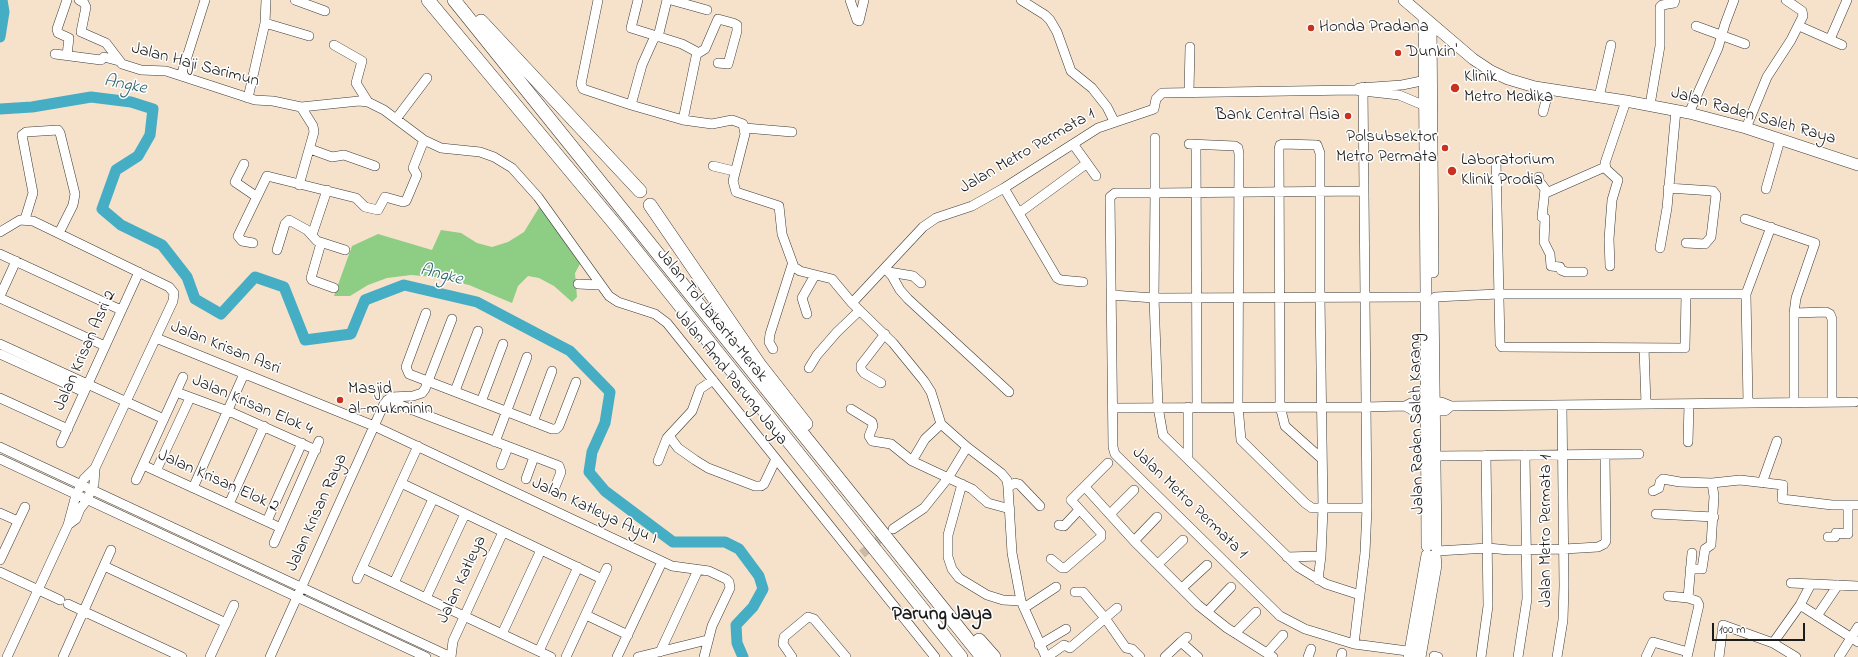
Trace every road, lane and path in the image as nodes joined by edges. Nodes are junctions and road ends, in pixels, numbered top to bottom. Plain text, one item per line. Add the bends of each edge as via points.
1 (67, 0) edge
2 (78, 0) edge
3 (205, 0) edge
4 (266, 0) edge
5 (295, 0) edge
6 (428, 0) edge
7 (456, 0) edge
8 (598, 0) edge
9 (638, 0) edge
10 (667, 0) edge
11 (671, 0) edge
12 (850, 0) edge
13 (864, 0) edge
14 (1021, 0) edge
15 (1404, 0) edge
16 (1675, 0) edge
17 (1786, 0) edge
18 (1847, 0) edge
19 (1732, 1) edge
20 (707, 10) dead end
21 (325, 11) dead end
22 (1428, 21) junction
23 (265, 23) junction
24 (1696, 26) dead end
25 (1799, 26) junction
26 (1722, 35) junction
27 (309, 36) dead end
28 (657, 37) junction
29 (1831, 37) dead end
30 (1745, 44) dead end
31 (334, 45) dead end
32 (1611, 45) dead end
33 (1842, 45) dead end
34 (1190, 47) dead end
35 (55, 54) dead end
36 (697, 54) junction
37 (67, 55) junction
38 (119, 61) junction
39 (718, 63) dead end
40 (181, 76) junction
41 (428, 78) dead end
42 (1427, 79) junction
43 (1549, 89) junction
44 (1360, 90) junction
45 (1189, 91) junction
46 (1599, 97) junction
47 (248, 98) junction
48 (1626, 101) junction
49 (368, 102) junction
50 (631, 105) junction
51 (1427, 105) junction
52 (1650, 105) junction
53 (301, 107) junction
54 (1676, 110) junction
55 (1543, 112) dead end
56 (1689, 113) junction
57 (396, 119) junction
58 (683, 120) junction
59 (1114, 121) junction
60 (745, 128) junction
61 (1746, 128) junction
62 (792, 132) dead end
63 (1156, 138) dead end
64 (424, 140) junction
65 (1780, 140) junction
66 (1073, 144) junction
67 (310, 149) junction
68 (1496, 161) dead end
69 (244, 164) dead end
70 (1086, 164) junction
71 (1858, 165) edge
72 (375, 166) dead end
73 (714, 166) dead end
74 (1605, 166) junction
75 (734, 171) junction
76 (1096, 176) dead end
77 (1538, 177) dead end
78 (299, 185) junction
79 (1004, 188) junction
80 (1668, 188) junction
81 (327, 190) junction
82 (1766, 190) dead end
83 (640, 191) dead end
84 (1363, 191) junction
85 (1238, 192) junction
86 (1279, 192) junction
87 (1321, 192) junction
88 (1155, 193) junction
89 (1546, 193) junction
90 (1196, 194) junction
91 (257, 197) junction
92 (650, 205) dead end
93 (1019, 213) junction
94 (25, 219) junction
95 (1745, 219) dead end
96 (1771, 227) junction
97 (0, 232) edge
98 (59, 233) junction
99 (312, 235) junction
100 (253, 243) dead end
101 (322, 243) junction
102 (1686, 243) dead end
103 (1660, 248) dead end
104 (277, 250) dead end
105 (345, 250) dead end
106 (0, 254) edge
107 (16, 261) junction
108 (792, 265) junction
109 (1610, 266) dead end
110 (887, 270) junction
111 (139, 272) junction
112 (1583, 272) dead end
113 (814, 275) junction
114 (1083, 282) dead end
115 (921, 283) dead end
116 (578, 284) dead end
117 (599, 285) junction
118 (334, 288) dead end
119 (1498, 294) junction
120 (1746, 294) junction
121 (1112, 295) junction
122 (1686, 295) junction
123 (0, 297) edge
124 (1196, 297) junction
125 (1238, 297) junction
126 (1279, 297) junction
127 (1320, 297) junction
128 (1364, 297) junction
129 (1430, 297) junction
130 (1154, 298) junction
131 (852, 303) junction
132 (121, 310) junction
133 (859, 311) junction
134 (426, 313) dead end
135 (1794, 313) junction
136 (806, 314) dead end
137 (452, 320) dead end
138 (478, 331) dead end
139 (884, 334) junction
140 (156, 338) junction
141 (0, 344) edge
142 (503, 344) dead end
143 (105, 346) junction
144 (1644, 348) junction
145 (773, 349) dead end
146 (0, 354) edge
147 (527, 357) dead end
148 (809, 368) dead end
149 (552, 371) dead end
150 (244, 374) junction
151 (182, 377) dead end
152 (713, 380) junction
153 (428, 381) junction
154 (576, 382) dead end
155 (882, 383) dead end
156 (86, 388) junction
157 (176, 392) junction
158 (455, 392) junction
159 (1009, 392) dead end
160 (0, 398) edge
161 (190, 398) junction
162 (387, 400) junction
163 (126, 402) junction
164 (481, 402) junction
165 (1832, 402) junction
166 (1855, 402) dead end
167 (1748, 403) junction
168 (1794, 403) junction
169 (1646, 404) junction
170 (1689, 404) junction
171 (1562, 405) junction
172 (1238, 406) junction
173 (1280, 406) junction
174 (1158, 407) junction
175 (1192, 407) junction
176 (1321, 407) junction
177 (1365, 407) junction
178 (1431, 407) junction
179 (1113, 408) junction
180 (851, 409) dead end
181 (228, 411) junction
182 (506, 411) junction
183 (164, 419) junction
184 (533, 422) junction
185 (941, 424) junction
186 (264, 426) junction
187 (374, 426) junction
188 (68, 429) junction
189 (669, 436) junction
190 (1777, 441) dead end
191 (494, 442) junction
192 (1688, 442) dead end
193 (62, 443) dead end
194 (302, 443) junction
195 (418, 446) junction
196 (0, 447) edge
197 (508, 447) junction
198 (967, 447) junction
199 (1605, 454) junction
200 (1639, 454) dead end
201 (1486, 455) junction
202 (1525, 455) junction
203 (1563, 455) junction
204 (1436, 456) junction
205 (534, 457) junction
206 (1188, 458) junction
207 (0, 459) edge
208 (776, 459) junction
209 (1322, 459) junction
210 (912, 460) junction
211 (658, 461) dead end
212 (1108, 463) dead end
213 (143, 465) junction
214 (501, 465) dead end
215 (95, 468) junction
216 (156, 471) junction
217 (948, 478) junction
218 (136, 480) dead end
219 (526, 480) dead end
220 (401, 483) junction
221 (1712, 483) junction
222 (1762, 483) junction
223 (962, 484) junction
224 (80, 486) junction
225 (555, 487) dead end
226 (1008, 487) junction
227 (1085, 487) junction
228 (193, 488) junction
229 (1134, 490) dead end
230 (92, 491) junction
231 (1653, 491) dead end
232 (76, 495) junction
233 (433, 499) junction
234 (87, 500) junction
235 (229, 504) junction
236 (1848, 505) junction
237 (1858, 505) edge
238 (1040, 506) dead end
239 (25, 507) dead end
240 (77, 507) junction
241 (1323, 508) junction
242 (1367, 508) junction
243 (1010, 509) junction
244 (1079, 510) junction
245 (0, 513) edge
246 (465, 514) junction
247 (1110, 514) junction
248 (1656, 514) dead end
249 (1157, 517) dead end
250 (1714, 517) junction
251 (18, 521) junction
252 (267, 521) junction
253 (281, 528) junction
254 (1060, 528) dead end
255 (893, 529) tunnel mouth
256 (503, 532) junction
257 (1828, 536) dead end
258 (1182, 540) dead end
259 (1134, 541) junction
260 (274, 543) dead end
261 (1488, 548) junction
262 (1527, 549) junction
263 (1564, 549) junction
264 (111, 550) dead end
265 (542, 550) junction
266 (1433, 551) junction
267 (1692, 553) dead end
268 (1321, 556) junction
269 (1287, 557) junction
270 (0, 560) edge
271 (1051, 560) dead end
272 (662, 562) junction
273 (1158, 564) junction
274 (1206, 564) dead end
275 (104, 566) junction
276 (578, 567) junction
277 (362, 568) junction
278 (607, 568) dead end
279 (1690, 569) junction
280 (698, 570) junction
281 (0, 572) edge
282 (357, 579) dead end
283 (602, 579) junction
284 (1318, 580) junction
285 (394, 583) junction
286 (1791, 583) dead end
287 (1811, 584) junction
288 (1838, 585) junction
289 (1858, 586) edge
290 (1056, 587) dead end
291 (1231, 587) dead end
292 (302, 588) junction
293 (1182, 588) junction
294 (38, 590) junction
295 (1075, 592) dead end
296 (1360, 595) junction
297 (1668, 596) dead end
298 (298, 598) junction
299 (426, 598) junction
300 (1688, 598) junction
301 (1022, 604) junction
302 (234, 605) dead end
303 (1800, 605) junction
304 (1118, 608) dead end
305 (84, 611) junction
306 (1207, 612) junction
307 (1256, 612) dead end
308 (586, 615) junction
309 (464, 616) junction
310 (1816, 616) junction
311 (1105, 618) junction
312 (226, 623) junction
313 (1858, 627) edge
314 (1066, 629) dead end
315 (1236, 633) junction
316 (502, 634) junction
317 (628, 635) junction
318 (1283, 635) dead end
319 (707, 640) junction
320 (1855, 640) edge
321 (453, 641) junction
322 (1773, 643) junction
323 (1354, 644) junction
324 (1039, 645) junction
325 (539, 651) junction
326 (660, 652) junction
327 (440, 655) edge
328 (1270, 655) edge
329 (1415, 655) edge
330 (1688, 655) edge
331 (7, 657) edge
332 (63, 657) edge
333 (182, 657) edge
334 (210, 657) edge
335 (270, 657) edge
336 (426, 657) edge
337 (451, 657) edge
338 (551, 657) edge
339 (566, 657) edge
340 (617, 657) edge
341 (638, 657) edge
342 (704, 657) edge
343 (792, 657) edge
344 (846, 657) edge
345 (934, 657) edge
346 (961, 657) edge
347 (982, 657) edge
348 (994, 657) edge
349 (1046, 657) edge
350 (1140, 657) edge
351 (1165, 657) edge
352 (1198, 657) edge
353 (1481, 657) edge
354 (1518, 657) edge
355 (1557, 657) edge
356 (1646, 657) edge
357 (1719, 657) edge
358 (1796, 657) edge
359 (1839, 657) edge

1 - 37 street via 56,29 58,33 69,38
2 - 38 street, Jalan Haji Sarimun via 86,7 81,32 106,43
3 - 40 street
4 - 23 street
5 - 21 street
6 - 346 highway, Jalan Tol Jakarta–Merak via 618,228
7 - 83 highway via 475,15 505,46
7 - 347 highway, Jalan Tol Jakarta–Merak
8 - 50 street via 581,87
9 - 28 street via 631,28
10 - 28 street
11 - 20 street
12 - 13 street via 857,20 860,19
14 - 59 street via 1050,20 1071,72 1092,88
15 - 22 main road, Jalan Raden Saleh Raya
16 - 52 street via 1674,3 1660,7 1660,46
17 - 25 street via 1803,12
18 - 29 street
19 - 26 street
22 - 42 main road, Jalan Raden Saleh Karang
22 - 43 main road, Jalan Raden Saleh Raya via 1491,71 1528,85
23 - 27 street
23 - 47 street
24 - 26 street
25 - 33 street
25 - 61 street via 1773,66
26 - 30 street
26 - 56 street
28 - 36 street via 693,49
28 - 50 street via 642,65
31 - 49 street via 362,61 356,83
32 - 46 street
34 - 45 street
35 - 37 street
36 - 39 street via 705,49 718,19 734,23 737,25 737,31 730,60 727,64
36 - 58 street
37 - 38 street via 102,60 104,57
38 - 40 street, Jalan Haji Sarimun via 141,70 166,71
40 - 47 street, Jalan Haji Sarimun
41 - 57 street
42 - 44 street, Jalan Metro Permata 1
42 - 51 main road, Jalan Raden Saleh Karang
43 - 46 main road, Jalan Raden Saleh Raya
43 - 55 street
44 - 45 street, Jalan Metro Permata 1
44 - 51 street, Jalan Metro Permata 1 via 1399,95
44 - 84 street
45 - 59 street, Jalan Metro Permata 1 via 1162,93 1156,99 1154,110
46 - 48 main road, Jalan Raden Saleh Raya
47 - 53 street, Jalan Haji Sarimun
48 - 52 main road, Jalan Raden Saleh Raya
48 - 74 street
49 - 53 street, Jalan Amd Parung Jaya
49 - 57 street, Jalan Amd Parung Jaya
50 - 58 street
51 - 129 main road, Jalan Raden Saleh Karang
52 - 54 main road, Jalan Raden Saleh Raya
53 - 67 street via 314,129
54 - 56 main road, Jalan Raden Saleh Raya
54 - 80 street
56 - 61 main road, Jalan Raden Saleh Raya
57 - 64 street, Jalan Amd Parung Jaya
58 - 60 street via 712,124 738,121
59 - 66 street, Jalan Metro Permata 1
60 - 62 street
60 - 75 street
61 - 65 main road, Jalan Raden Saleh Raya
63 - 88 street, Jalan Metro Permata 1
64 - 81 street via 413,168 417,175 405,202 385,197 380,208 376,210 365,207 356,198
64 - 117 street, Jalan Amd Parung Jaya via 448,149 486,154 512,168 538,198
65 - 71 main road, Jalan Raden Saleh Raya
65 - 82 street
66 - 70 street
66 - 79 street, Jalan Metro Permata 1
67 - 72 street via 332,157 344,155
67 - 78 street
68 - 119 street
69 - 91 street via 235,182
70 - 76 street
70 - 93 street
73 - 75 street
74 - 89 street
74 - 109 street via 1618,180 1612,200
75 - 108 street via 736,192 779,206 782,234
77 - 89 street
78 - 81 street
78 - 91 street via 268,175
79 - 93 street
79 - 110 street, Jalan Metro Permata 1 via 972,206 936,218 923,227 905,244
80 - 102 street via 1713,191 1716,195 1710,237 1706,244
80 - 103 street
81 - 99 street
84 - 87 street, Jalan Metro Permata 1
84 - 128 street
85 - 86 street, Jalan Metro Permata 1
85 - 90 street, Jalan Metro Permata 1
85 - 90 street via 1238,148 1226,145 1193,145
85 - 125 street
86 - 87 street, Jalan Metro Permata 1
86 - 87 street via 1279,147 1283,144 1318,146
86 - 126 street
87 - 127 street
88 - 90 street, Jalan Metro Permata 1
88 - 121 street, Jalan Metro Permata 1 via 1111,195
88 - 130 street, Jalan Metro Permata 1
89 - 112 street via 1542,217 1545,218 1544,242 1550,254 1551,266 1560,267 1566,272
90 - 124 street
91 - 100 street via 238,237 242,241
92 - 348 highway via 764,370 874,512
93 - 114 street via 1057,278
94 - 97 street
94 - 98 street, Jalan Krisan Asri
94 - 98 street via 33,193 22,135 26,132 58,130 75,194 73,205
95 - 96 street
96 - 120 street
96 - 135 street via 1815,243 1796,298
98 - 111 street, Jalan Krisan Asri
99 - 101 street via 315,240
99 - 104 street via 288,220
101 - 105 street
101 - 118 street via 311,278
106 - 107 street
107 - 123 street
107 - 132 street
108 - 113 street via 796,270
108 - 145 street via 770,334 769,342
110 - 115 street via 913,276
110 - 131 street, Jalan Metro Permata 1
110 - 159 street via 908,299
111 - 132 street, Jalan Krisan Asri 2
111 - 140 street, Jalan Krisan Asri via 169,287 174,293 173,301
113 - 131 street via 832,279
113 - 136 street via 802,298
116 - 117 street
117 - 152 street, Jalan Amd Parung Jaya via 613,299 662,319
119 - 122 street
119 - 129 street
119 - 144 street via 1502,347
120 - 122 street
120 - 167 street
121 - 130 street
121 - 179 street, Jalan Metro Permata 1
122 - 144 street via 1685,348
123 - 143 street
124 - 125 street
124 - 130 street
124 - 175 street
125 - 126 street
125 - 172 street
126 - 127 street
126 - 173 street
127 - 128 street
127 - 176 street
128 - 129 street
128 - 177 street
129 - 178 main road, Jalan Raden Saleh Karang
130 - 174 street, Jalan Metro Permata 1
131 - 133 street
132 - 143 street, Jalan Krisan Asri 2
133 - 139 street
133 - 148 street via 837,332
134 - 153 street via 406,371
135 - 165 street via 1830,314
135 - 168 street
137 - 153 street
138 - 158 street
139 - 155 street via 861,365 864,373
139 - 185 street via 928,387
140 - 150 street, Jalan Krisan Asri
140 - 163 street
141 - 156 street
142 - 164 street
143 - 156 street, Jalan Krisan Asri 2
144 - 169 street
146 - 156 street
147 - 182 street
149 - 184 street
150 - 181 street
150 - 187 street, Jalan Krisan Asri
151 - 157 street
152 - 189 street via 700,390 692,411
152 - 208 street, Jalan Amd Parung Jaya
153 - 158 street
153 - 162 street via 422,393 391,397
154 - 184 street via 556,429
156 - 163 street
156 - 188 street, Jalan Krisan Asri 2
157 - 161 street, Jalan Krisan Elok 4
157 - 183 street
158 - 164 street
160 - 188 street
161 - 181 street, Jalan Krisan Elok 4
161 - 216 street
162 - 187 street, Jalan Krisan Raya
162 - 191 street
163 - 183 street
163 - 215 street
164 - 182 street
165 - 166 street
165 - 168 street
167 - 168 street
167 - 170 street
169 - 170 street
169 - 171 street
170 - 192 street
171 - 178 street via 1451,406 1444,402
171 - 203 street, Jalan Metro Permata 1
172 - 173 street
172 - 175 street
172 - 241 street via 1241,440 1305,503 1312,508
173 - 176 street
173 - 209 street via 1285,426
174 - 175 street
174 - 179 street
174 - 206 street, Jalan Metro Permata 1 via 1163,435
175 - 206 street
176 - 177 street
176 - 209 street
177 - 178 street via 1405,406 1412,410
177 - 242 street
178 - 204 main road, Jalan Raden Saleh Karang
178 - 266 main road, Jalan Raden Saleh Karang
179 - 323 street, Jalan Metro Permata 1 via 1115,454 1280,616 1305,629
180 - 210 street via 872,422 869,436 872,441 891,444
181 - 186 street, Jalan Krisan Elok 4
181 - 228 street
182 - 184 street
182 - 191 street
183 - 213 street
185 - 198 street
185 - 210 street via 925,439
186 - 194 street, Jalan Krisan Elok 4
186 - 235 street
187 - 195 street, Jalan Katleya Ayu I
187 - 292 street, Jalan Krisan Raya
188 - 193 street, Jalan Krisan Asri 2
189 - 208 street via 678,448 708,468 755,486 764,484
189 - 211 street
190 - 222 street
191 - 197 street
194 - 252 street
194 - 253 street, Jalan Krisan Elok 4 via 317,445
195 - 220 street
195 - 272 street, Jalan Katleya Ayu I
196 - 224 street
197 - 205 street
197 - 214 street
198 - 217 street
198 - 226 street via 1001,473
199 - 200 street
199 - 203 street
199 - 263 street via 1606,541 1598,547
201 - 202 street
201 - 204 street
201 - 261 street
202 - 203 street
202 - 262 street
203 - 263 street, Jalan Metro Permata 1
204 - 266 main road, Jalan Raden Saleh Karang
205 - 219 street
205 - 225 street via 561,468
206 - 269 street, Jalan Metro Permata 1
207 - 232 street
208 - 345 street, Jalan Amd Parung Jaya via 858,556
209 - 241 street
210 - 217 street
212 - 227 street
213 - 216 street, Jalan Krisan Elok 2
213 - 218 street
215 - 224 street
215 - 230 street via 96,476
216 - 228 street, Jalan Krisan Elok 2
217 - 223 street
217 - 255 street via 924,508
220 - 233 street
220 - 277 street
221 - 222 street via 1740,480
221 - 231 street via 1663,479 1659,488
221 - 250 street
222 - 236 street via 1783,485 1782,499
223 - 243 street via 972,488 988,503
223 - 301 street via 948,535 948,556 952,569 959,578 987,595
224 - 230 street
224 - 232 street
226 - 238 street via 1015,483 1019,484
226 - 243 street
227 - 244 street via 1071,500
227 - 247 street
228 - 235 street, Jalan Krisan Elok 2
229 - 247 street
230 - 234 street
230 - 292 street
232 - 234 street
232 - 240 street
233 - 246 street
233 - 285 street
234 - 240 street
234 - 298 street
235 - 252 street, Jalan Krisan Elok 2
236 - 237 street
236 - 257 street via 1848,534 1836,533 1835,537
239 - 251 street
240 - 294 street via 76,520 68,525
241 - 242 street
241 - 268 street
242 - 296 street
243 - 301 street via 1012,554
244 - 254 street
244 - 271 street via 1101,533 1100,538 1065,568
245 - 251 street
246 - 256 street
246 - 299 street
247 - 259 street
248 - 250 street
249 - 259 street
250 - 279 street via 1711,545 1705,549 1702,569
251 - 270 street
252 - 253 street, Jalan Krisan Elok 2
253 - 260 street
256 - 265 street
256 - 309 street, Jalan Katleya
258 - 273 street
259 - 273 street
261 - 262 street
261 - 266 street
261 - 353 street via 1488,606
262 - 263 street
262 - 354 street via 1527,599
263 - 355 street, Jalan Metro Permata 1 via 1563,620
264 - 275 street
265 - 276 street
265 - 316 street
266 - 329 main road, Jalan Raden Saleh Karang
267 - 279 street
268 - 269 street
268 - 284 street
269 - 284 street, Jalan Metro Permata 1
272 - 280 street, Jalan Katleya Ayu I
272 - 317 street
273 - 293 street
274 - 293 street
275 - 305 street
275 - 312 street
276 - 283 street
276 - 325 street
277 - 282 street
277 - 285 street
278 - 283 street
279 - 300 street
280 - 319 street, Jalan Katleya Ayu I via 709,571 726,579 730,585 730,592
280 - 326 street
281 - 294 street
283 - 308 street
284 - 296 street, Jalan Metro Permata 1
285 - 299 street
286 - 287 street
287 - 288 street
287 - 303 street
288 - 289 street
288 - 310 street
290 - 301 street
291 - 306 street
292 - 298 street, Jalan Krisan Raya
292 - 327 street
293 - 306 street
294 - 305 street
294 - 331 street
295 - 311 street via 1083,592
296 - 323 street
297 - 300 street
298 - 335 street, Jalan Krisan Raya
298 - 336 street
299 - 309 street
300 - 330 street via 1697,601 1699,605
301 - 324 street
302 - 312 street
303 - 310 street
303 - 322 street
304 - 311 street
305 - 332 street
305 - 333 street
306 - 315 street
307 - 315 street
308 - 317 street
308 - 339 street
309 - 316 street
309 - 321 street, Jalan Katleya
310 - 320 street
311 - 349 street via 1070,648 1064,645
311 - 350 street via 1126,648 1132,649
312 - 334 street
313 - 320 street
314 - 324 street
315 - 328 street
316 - 325 street
317 - 340 street
318 - 328 street
319 - 326 street
319 - 342 street, Jalan Katleya Ayu I
320 - 359 street
321 - 327 street, Jalan Katleya
321 - 337 street, Jalan Katleya
322 - 357 street via 1723,625
322 - 358 street
323 - 329 street, Jalan Metro Permata 1
324 - 349 street
325 - 338 street
326 - 341 street
327 - 337 street
330 - 356 street via 1654,642
343 - 344 street via 783,644 784,636 808,617 814,619
351 - 352 street via 1184,639

